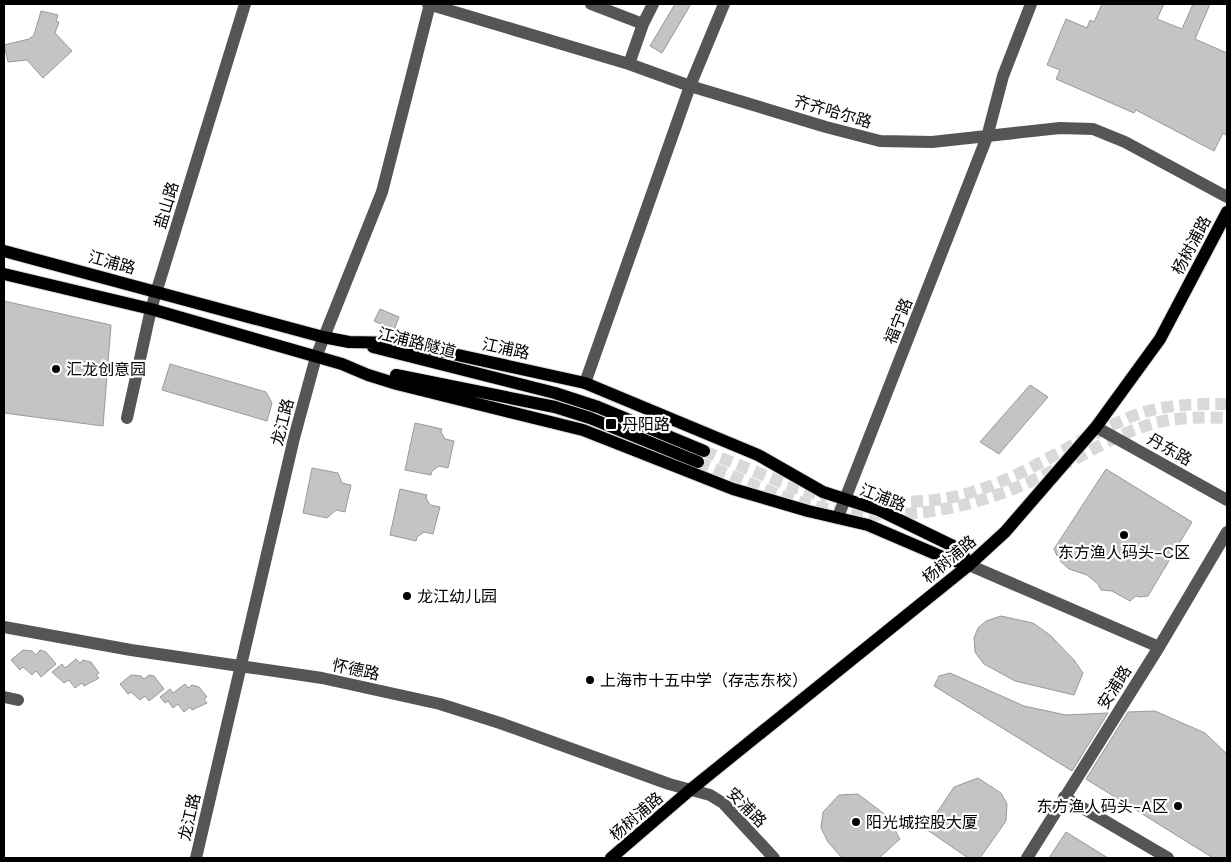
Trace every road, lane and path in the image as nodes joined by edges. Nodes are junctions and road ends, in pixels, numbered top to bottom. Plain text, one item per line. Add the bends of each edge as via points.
1 (245, 4) edge
2 (429, 4) edge
3 (591, 4) edge
4 (653, 4) edge
5 (724, 4) edge
6 (1031, 4) edge
7 (643, 24) junction
8 (629, 64) junction
9 (690, 86) junction
10 (988, 137) junction
11 (1227, 197) edge
12 (1227, 212) edge
13 (4, 251) edge
14 (4, 274) edge
15 (156, 290) junction
16 (151, 309) junction
17 (323, 337) junction
18 (349, 342) junction
19 (316, 357) junction
20 (342, 364) junction
21 (585, 383) junction
22 (127, 418) dead end
23 (1096, 427) junction
24 (704, 451) tunnel mouth
25 (698, 462) tunnel mouth
26 (845, 500) junction
27 (1227, 500) edge
28 (838, 517) junction
29 (1227, 532) edge
30 (969, 565) junction
31 (4, 627) edge
32 (1159, 647) junction
33 (241, 666) junction
34 (4, 697) edge
35 (18, 700) dead end
36 (690, 790) junction
37 (1064, 797) junction
38 (196, 858) edge
39 (611, 858) edge
40 (774, 858) edge
41 (1027, 858) edge
42 (1168, 858) edge

1 - 15 street, 盐山路
2 - 8 street, 齐齐哈尔路
2 - 17 street, 龙江路 via 382,192
3 - 7 street
4 - 7 street
5 - 9 street
6 - 10 street, 福宁路 via 1003,76
7 - 8 street
8 - 9 street, 齐齐哈尔路
9 - 10 street, 齐齐哈尔路 via 880,141 932,142
9 - 21 street
10 - 11 street, 齐齐哈尔路 via 1060,128 1093,129 1125,142
10 - 26 street, 福宁路
12 - 23 main road, 杨树浦路 via 1160,340
13 - 15 main road, 江浦路
14 - 16 main road, 江浦路
15 - 16 street, 盐山路
15 - 17 main road, 江浦路
16 - 19 main road, 江浦路
16 - 22 street, 盐山路
17 - 18 main road, 江浦路
17 - 19 street, 龙江路
18 - 21 main road, 江浦路 via 403,343
18 - 24 main road, 江浦路隧道 via 564,396
19 - 20 main road, 江浦路
19 - 33 street, 龙江路
20 - 25 main road via 555,407
20 - 28 main road, 江浦路 via 397,384 583,430 733,489
21 - 26 main road, 江浦路 via 758,455 823,492
23 - 27 street, 丹东路
23 - 30 main road, 杨树浦路 via 1005,532
26 - 28 street, 福宁路
26 - 30 main road, 江浦路 via 879,510 953,546
28 - 30 main road, 江浦路 via 868,525
29 - 32 street, 安浦路
30 - 32 street, 江浦路
30 - 36 main road, 杨树浦路
31 - 33 street, 怀德路
32 - 37 street, 安浦路
33 - 36 street, 怀德路 via 322,678 440,704
33 - 38 street, 龙江路
34 - 35 street
36 - 39 main road, 杨树浦路
36 - 40 street, 安浦路 via 723,802
37 - 41 street, 安浦路
37 - 42 street

